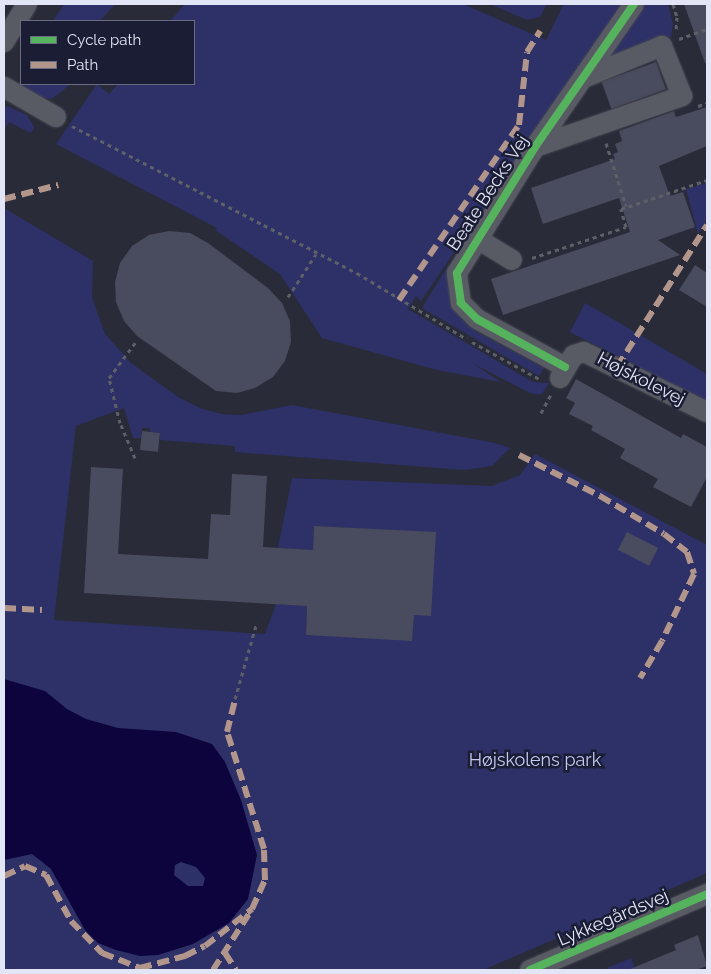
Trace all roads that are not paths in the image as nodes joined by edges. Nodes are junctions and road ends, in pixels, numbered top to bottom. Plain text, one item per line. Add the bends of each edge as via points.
1 (28, 4) edge
2 (634, 4) edge
3 (4, 42) edge
4 (583, 78) junction
5 (4, 87) edge
6 (56, 117) road end
7 (536, 147) junction
8 (476, 238) junction
9 (512, 260) road end
10 (562, 374) joint
11 (707, 412) edge
12 (707, 894) edge
13 (530, 970) edge

1 - 3 street
2 - 4 street, Beate Becks Vej
4 - 7 street, Beate Becks Vej
4 - 7 street via 662,46 682,96
5 - 6 street
7 - 8 street, Beate Becks Vej
8 - 9 street
8 - 10 street, Beate Becks Vej via 457,273 461,303 477,319
10 - 11 street, Højskolevej via 574,355 584,352
12 - 13 street, Lykkegårdsvej

